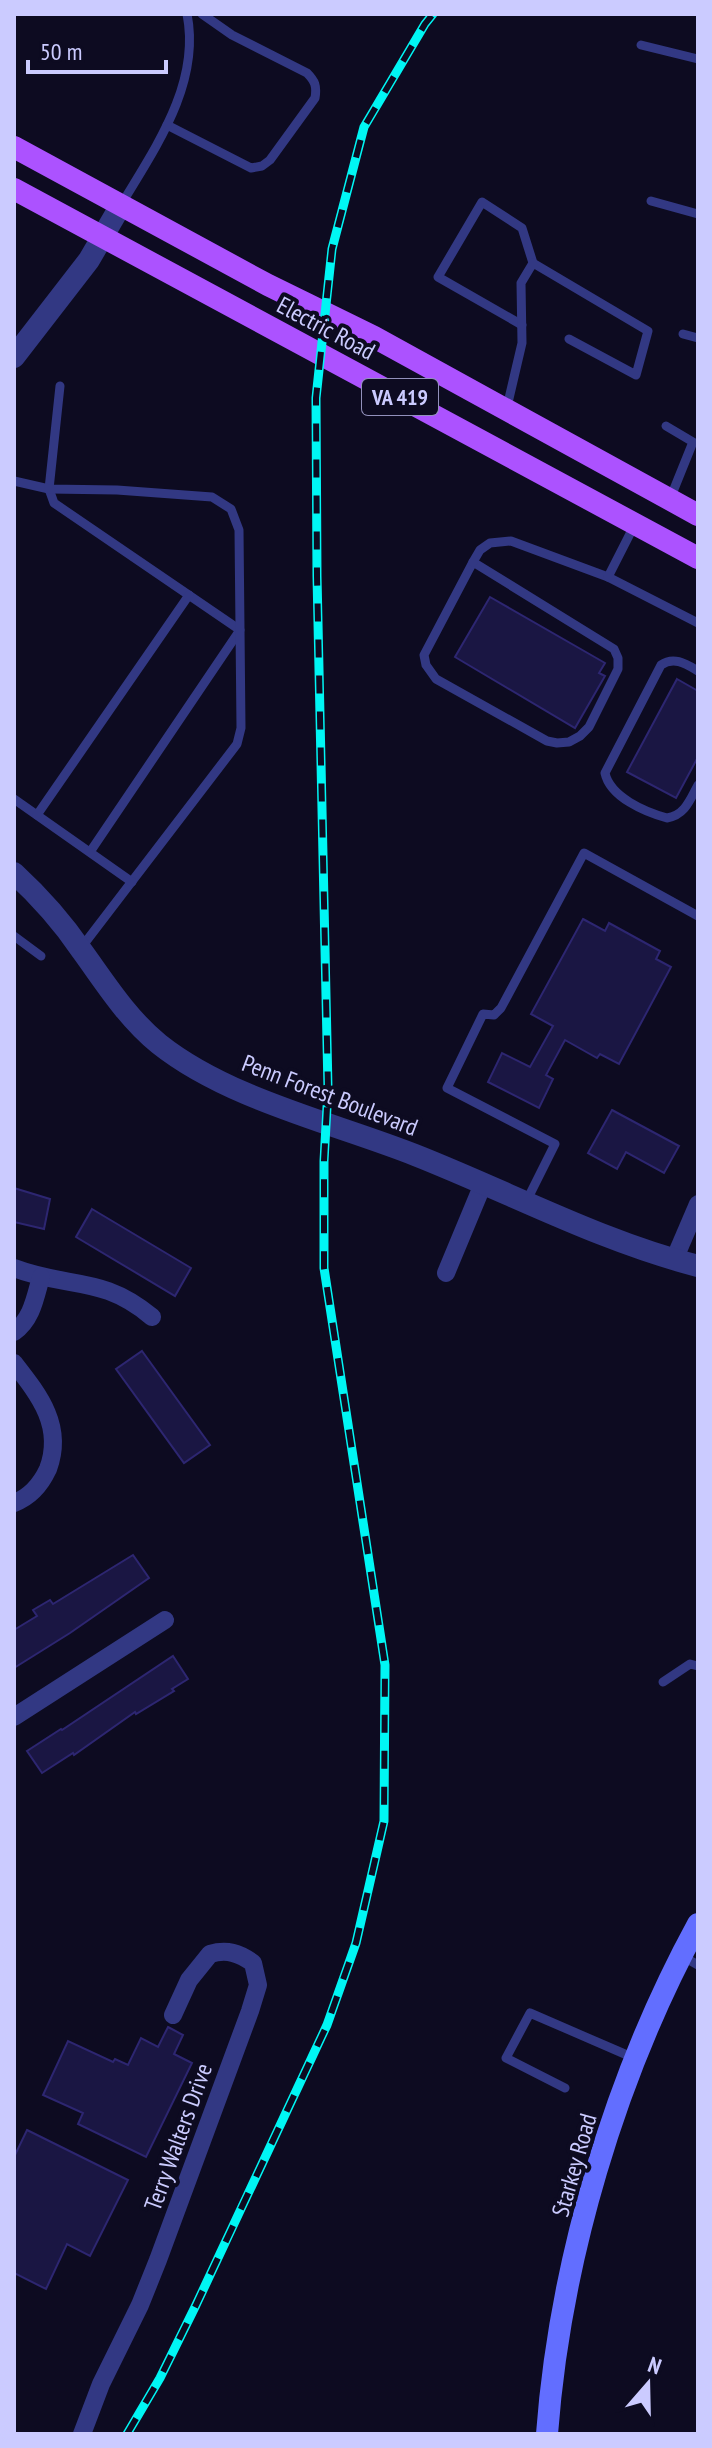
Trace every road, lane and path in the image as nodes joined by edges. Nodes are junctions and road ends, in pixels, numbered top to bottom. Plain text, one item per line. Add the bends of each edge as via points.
1 (187, 14) edge
2 (202, 14) edge
3 (641, 45) dead end
4 (698, 59) edge
5 (167, 125) junction
6 (14, 147) edge
7 (14, 189) edge
8 (651, 201) dead end
9 (121, 205) junction
10 (698, 214) edge
11 (102, 236) junction
12 (533, 263) junction
13 (522, 325) junction
14 (683, 334) dead end
15 (698, 338) edge
16 (569, 339) dead end
17 (14, 357) edge
18 (60, 386) dead end
19 (506, 410) junction
20 (666, 426) dead end
21 (696, 444) edge
22 (14, 481) edge
23 (49, 489) junction
24 (670, 499) junction
25 (698, 515) edge
26 (635, 524) junction
27 (698, 558) edge
28 (473, 562) junction
29 (608, 577) junction
30 (189, 595) junction
31 (698, 623) edge
32 (240, 630) junction
33 (698, 671) edge
34 (698, 785) edge
35 (14, 799) edge
36 (37, 815) junction
37 (90, 852) junction
38 (14, 873) edge
39 (132, 882) junction
40 (698, 916) edge
41 (14, 936) edge
42 (81, 948) junction
43 (41, 956) dead end
44 (483, 1184) junction
45 (526, 1202) junction
46 (698, 1204) edge
47 (674, 1260) junction
48 (698, 1266) edge
49 (14, 1268) edge
50 (446, 1273) dead end
51 (41, 1277) junction
52 (152, 1317) dead end
53 (14, 1332) edge
54 (14, 1363) edge
55 (14, 1503) edge
56 (165, 1620) dead end
57 (698, 1666) edge
58 (663, 1682) dead end
59 (14, 1717) edge
60 (698, 1924) edge
61 (690, 1960) edge
62 (173, 2015) dead end
63 (637, 2059) junction
64 (565, 2088) dead end
65 (82, 2434) edge
66 (547, 2434) edge

1 - 5 lane via 189,57
2 - 5 lane via 307,73 317,88 315,98 262,166 251,168
3 - 4 lane
5 - 9 lane
6 - 9 main road, Electric Road / VA 419
7 - 11 main road, Electric Road / VA 419
8 - 10 lane
9 - 11 street
9 - 19 main road, Electric Road / VA 419
11 - 17 street
11 - 26 main road, Electric Road / VA 419
12 - 13 lane via 521,283
12 - 13 lane via 522,228 482,202 438,277
12 - 16 lane via 648,331 636,375
13 - 19 lane
14 - 15 lane
18 - 23 lane
19 - 24 main road, Electric Road / VA 419
20 - 21 lane
21 - 24 lane
22 - 23 lane
23 - 30 lane via 54,503
23 - 32 lane via 132,491 223,502 239,530
24 - 25 main road, Electric Road / VA 419
26 - 27 main road, Electric Road / VA 419
26 - 29 lane
28 - 28 lane via 424,655 426,665 436,679 547,741 569,742 580,736 618,669 614,649
28 - 29 lane via 490,543 511,541
29 - 31 lane
30 - 32 lane
30 - 36 lane
32 - 37 lane
32 - 39 lane via 237,744
33 - 34 lane via 675,661 661,665 605,773 613,791 667,818 684,811
35 - 36 lane
36 - 37 lane
37 - 39 lane
38 - 42 street, Penn Forest Boulevard
39 - 42 lane
40 - 45 lane via 584,853 501,1008 494,1015 483,1014 447,1088 555,1144
41 - 43 lane
42 - 44 street, Penn Forest Boulevard via 134,1021 185,1063
44 - 45 street, Penn Forest Boulevard
44 - 50 street
45 - 47 street, Penn Forest Boulevard
46 - 47 street
47 - 48 street, Penn Forest Boulevard
49 - 51 street
51 - 52 street via 114,1291
51 - 53 street via 29,1315
54 - 55 street via 46,1406 54,1440 44,1477
56 - 59 street
57 - 58 lane via 690,1664
60 - 61 main road, Starkey Road
61 - 63 main road, Starkey Road
62 - 65 street, Terry Walters Drive via 189,1980 210,1954 230,1951 253,1963 258,1985 250,2011 158,2260
63 - 64 lane via 530,2013 506,2058
63 - 66 main road, Starkey Road via 574,2263

